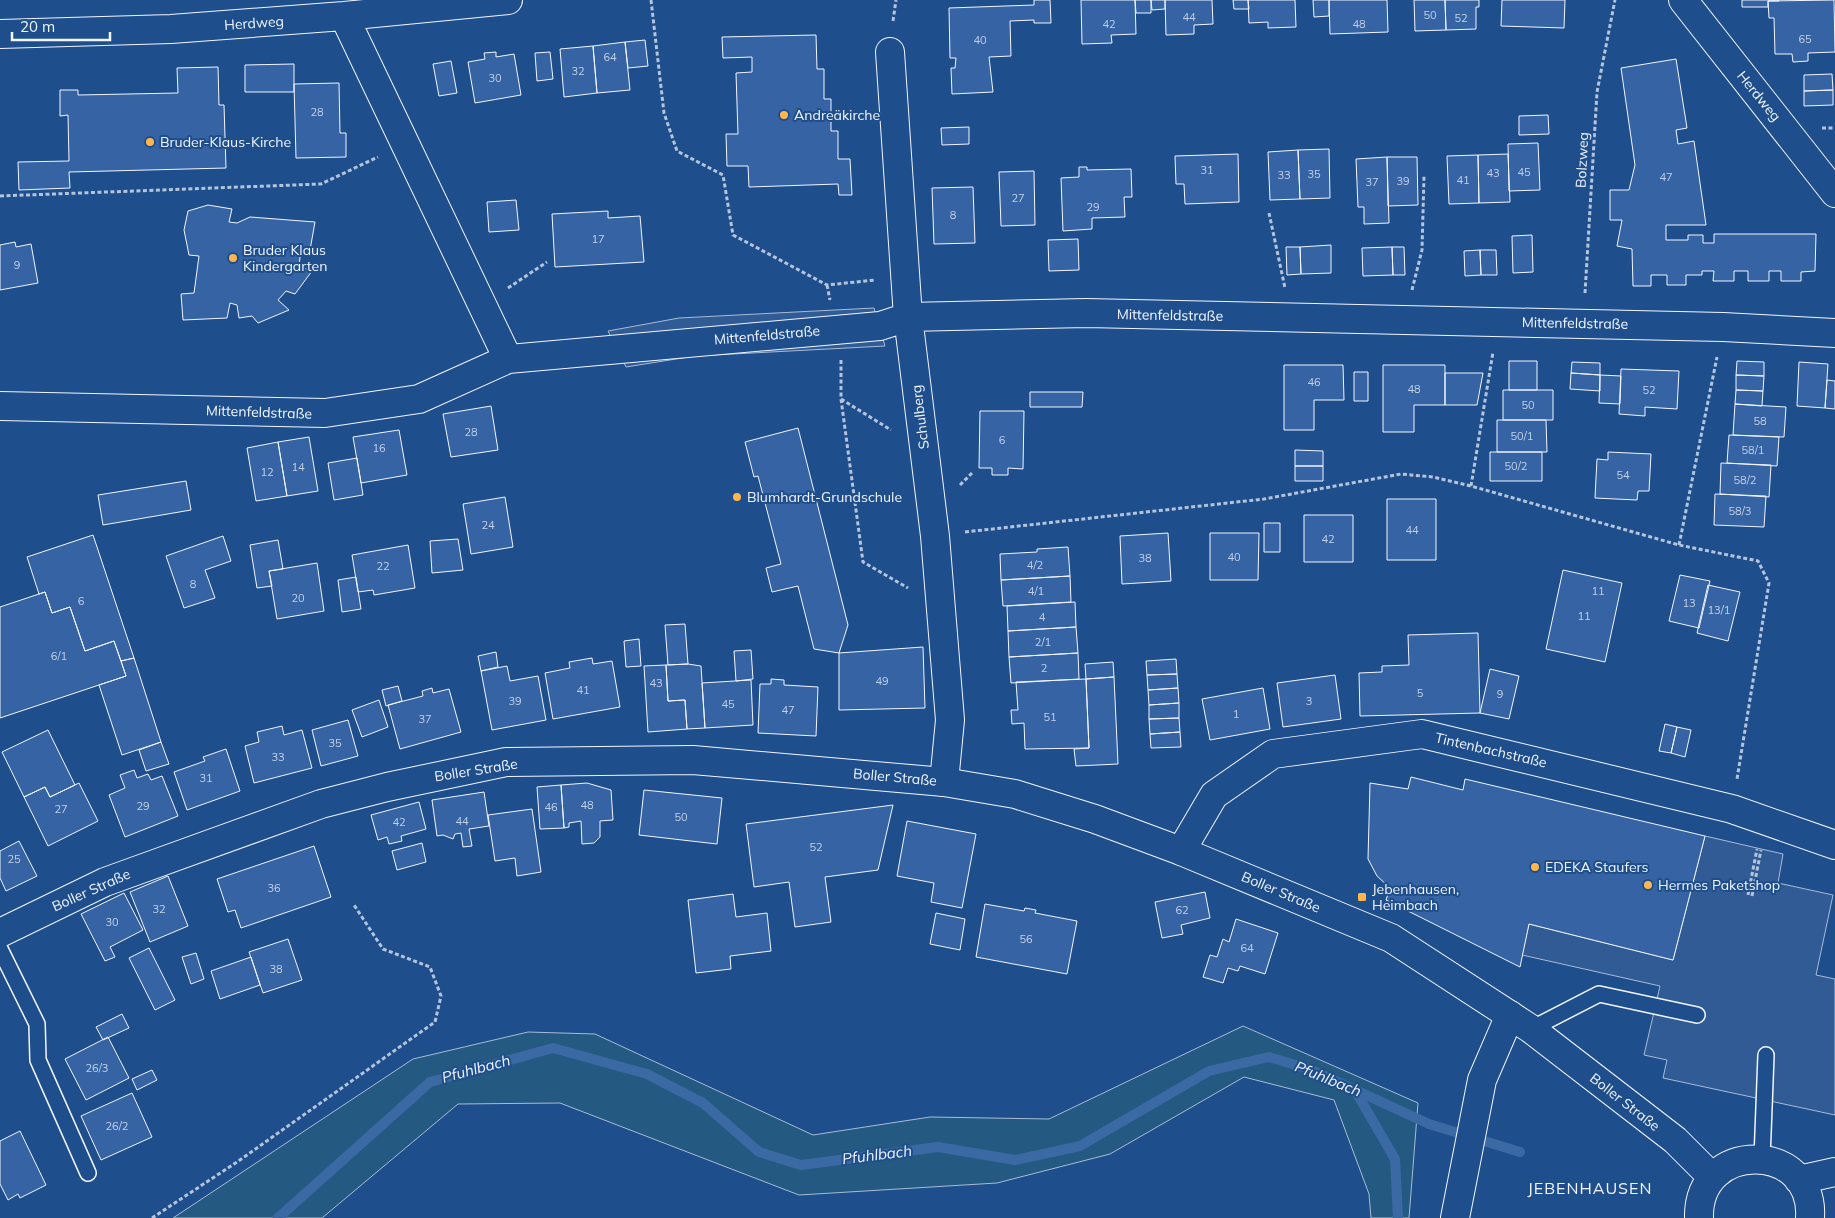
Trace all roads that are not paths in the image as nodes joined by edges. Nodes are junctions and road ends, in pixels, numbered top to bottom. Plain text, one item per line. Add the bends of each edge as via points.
1 (508, 0) edge
2 (1682, 0) edge
3 (344, 16) junction
4 (0, 34) edge
5 (890, 52) dead end
6 (1835, 193) edge
7 (908, 317) junction
8 (1835, 333) edge
9 (508, 359) junction
10 (0, 406) edge
11 (944, 782) junction
12 (1835, 845) edge
13 (1181, 851) junction
14 (0, 933) edge
15 (0, 950) edge
16 (1697, 1015) dead end
17 (1521, 1022) junction
18 (1766, 1055) dead end
19 (1762, 1159) junction
20 (1835, 1172) edge
21 (88, 1173) dead end
22 (1712, 1177) junction
23 (1799, 1180) junction
24 (1456, 1218) edge
25 (1699, 1218) edge
26 (1810, 1218) edge

1 - 3 street, Herdweg
2 - 6 street, Herdweg
3 - 4 street, Herdweg via 171,29
3 - 9 street
5 - 7 street, Schulberg
7 - 8 street, Mittenfeldstraße via 1086,313 1724,327
7 - 9 street, Mittenfeldstraße via 880,326
7 - 11 street, Schulberg via 935,536 950,720
9 - 10 street, Mittenfeldstraße via 419,399 325,413
11 - 13 street, Boller Straße via 1015,794
11 - 14 street, Boller Straße via 693,760 506,762 321,804 105,882
12 - 13 street, Tintenbachstraße via 1732,809 1422,734 1273,754 1214,795
13 - 17 street, Boller Straße via 1391,938
15 - 21 lane via 37,1024 38,1060
16 - 17 lane via 1599,994
17 - 22 street, Boller Straße via 1675,1140
17 - 24 street via 1482,1080
18 - 19 lane
19 - 22 street via 1735,1162
19 - 23 street via 1776,1162
20 - 23 street
22 - 25 street via 1704,1191
23 - 26 street via 1807,1194

